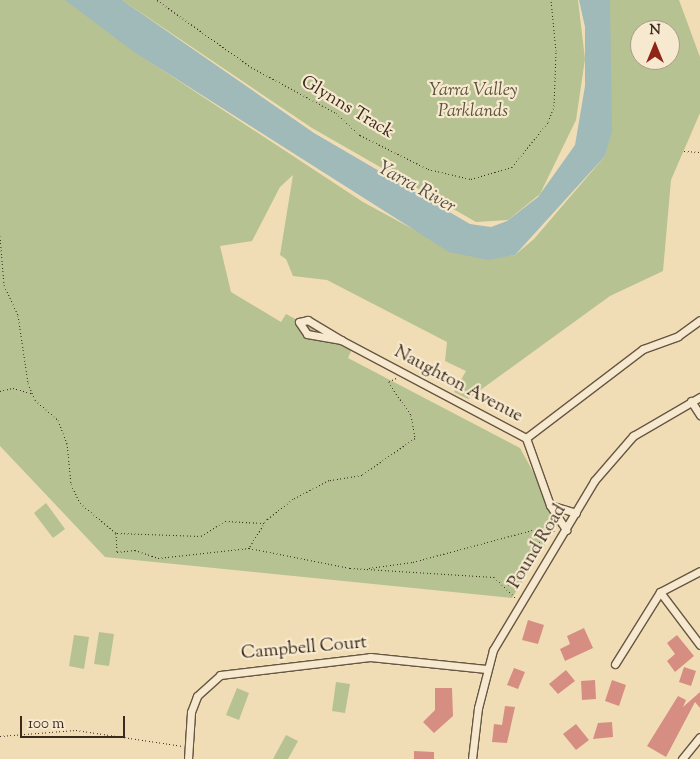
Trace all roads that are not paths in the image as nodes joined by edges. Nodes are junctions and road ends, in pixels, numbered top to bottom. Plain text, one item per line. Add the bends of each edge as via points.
1 (700, 320) edge
2 (340, 340) junction
3 (700, 397) edge
4 (691, 402) junction
5 (700, 415) edge
6 (526, 438) junction
7 (550, 505) junction
8 (576, 513) junction
9 (563, 526) junction
10 (700, 571) edge
11 (660, 592) junction
12 (700, 644) edge
13 (615, 664) dead end
14 (486, 669) junction
15 (700, 737) edge
16 (188, 759) edge
17 (472, 759) edge
18 (682, 759) edge

1 - 6 street via 678,336 643,349
2 - 2 street, Naughton Avenue via 307,334 299,322 308,320
2 - 6 street, Naughton Avenue
3 - 4 street, Pound Road
4 - 5 street
4 - 8 street, Pound Road via 633,436 612,456
6 - 7 street, Naughton Avenue
7 - 8 street
7 - 9 street, Naughton Avenue
8 - 9 street, Pound Road
9 - 14 street, Pound Road
10 - 11 street
11 - 12 street
11 - 13 street
14 - 16 street, Campbell Court via 370,657 240,669 220,675 197,696
14 - 17 street, Pound Road
15 - 18 street

